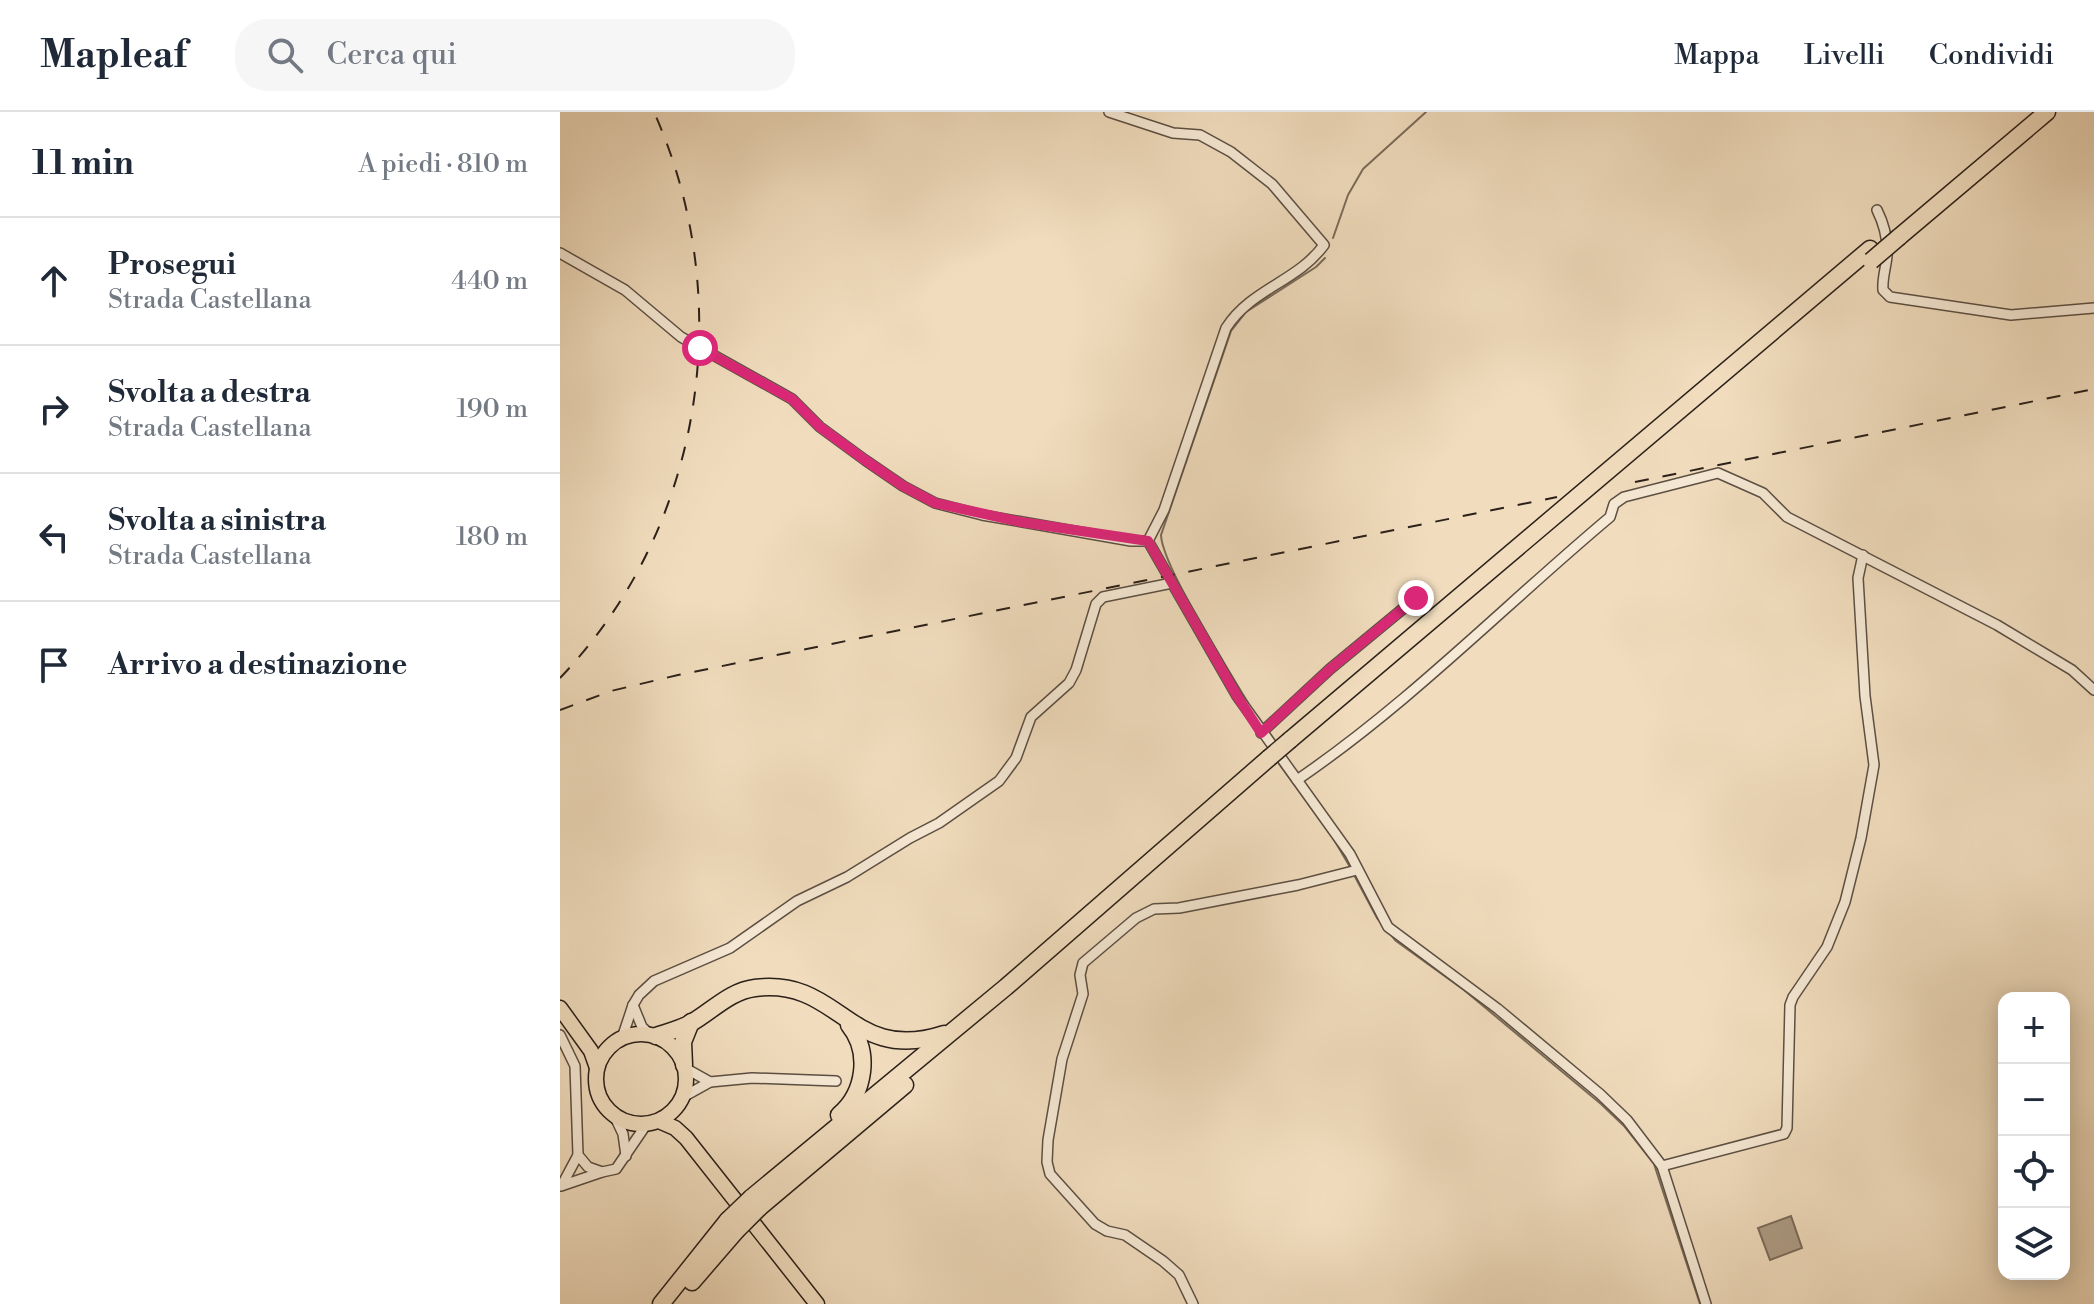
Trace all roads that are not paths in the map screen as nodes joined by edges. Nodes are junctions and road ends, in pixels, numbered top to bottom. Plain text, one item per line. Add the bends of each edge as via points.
1 (1109, 112) edge
2 (2032, 112) edge
3 (2047, 112) edge
4 (1877, 210) dead end
5 (1899, 231) junction
6 (560, 253) edge
7 (2094, 308) edge
8 (1148, 541) junction
9 (1863, 555) junction
10 (1172, 583) junction
11 (1416, 598) dead end
12 (2094, 690) edge
13 (1261, 733) junction
14 (1272, 763) junction
15 (1297, 780) junction
16 (1353, 872) junction
17 (633, 1005) junction
18 (560, 1008) edge
19 (837, 1012) junction
20 (691, 1022) junction
21 (953, 1031) junction
22 (579, 1033) junction
23 (560, 1035) edge
24 (654, 1036) junction
25 (619, 1040) junction
26 (685, 1066) junction
27 (597, 1068) junction
28 (836, 1081) dead end
29 (710, 1082) junction
30 (681, 1100) junction
31 (615, 1117) junction
32 (652, 1123) junction
33 (686, 1138) junction
34 (578, 1155) junction
35 (802, 1156) junction
36 (626, 1158) junction
37 (1662, 1166) junction
38 (602, 1172) junction
39 (560, 1187) edge
40 (755, 1203) junction
41 (732, 1226) junction
42 (661, 1304) edge
43 (673, 1304) edge
44 (817, 1304) edge
45 (1193, 1304) edge
46 (1706, 1304) edge

1 - 8 street via 1173,133 1200,135 1231,152 1272,184 1324,245 1238,310 1226,328 1164,510
2 - 5 highway
3 - 5 highway
4 - 7 street via 1885,226 1883,290 1890,297 2011,315
5 - 14 highway, bridge
6 - 8 street via 625,290 681,337 792,399 865,460 935,503
8 - 10 street
9 - 12 street via 2028,643
9 - 15 street via 1787,517 1763,493 1718,473 1624,497 1614,504 1610,517 1476,635
9 - 37 street via 1858,578 1874,765 1845,902 1827,947 1790,1005 1787,1128 1784,1134
10 - 13 street
10 - 17 street via 1103,597 1096,604 1069,683 1031,717 1016,758 993,786 847,877 797,901 730,948 654,981
11 - 13 street
13 - 15 street
14 - 21 highway
14 - 40 highway via 937,1058
15 - 16 street via 1350,854
16 - 37 street via 1388,927 1600,1094
16 - 45 street via 1154,909 1083,963 1083,994 1062,1059 1048,1140 1050,1174 1095,1224 1125,1235 1179,1275
17 - 24 street via 642,1027
17 - 25 street
18 - 22 main road
19 - 20 highway via 803,990 753,988 733,994
19 - 21 highway via 862,1031 896,1042
19 - 35 highway via 861,1051 858,1090
20 - 24 highway
20 - 26 highway via 683,1042
21 - 35 highway
22 - 25 main road via 598,1042
22 - 27 main road
23 - 34 street via 575,1066
24 - 25 main road
24 - 26 main road via 676,1050
25 - 27 main road
26 - 29 street
26 - 30 main road
27 - 31 main road via 596,1090
28 - 29 street
29 - 30 street
30 - 32 main road via 671,1114
30 - 33 main road
31 - 32 main road
31 - 36 street
32 - 33 main road via 675,1128
32 - 36 street via 631,1143
33 - 44 main road
34 - 38 street via 588,1167
34 - 39 street
35 - 40 highway
36 - 38 street via 616,1169
37 - 46 street
38 - 39 street
40 - 41 highway, bridge
41 - 42 highway
41 - 43 highway

